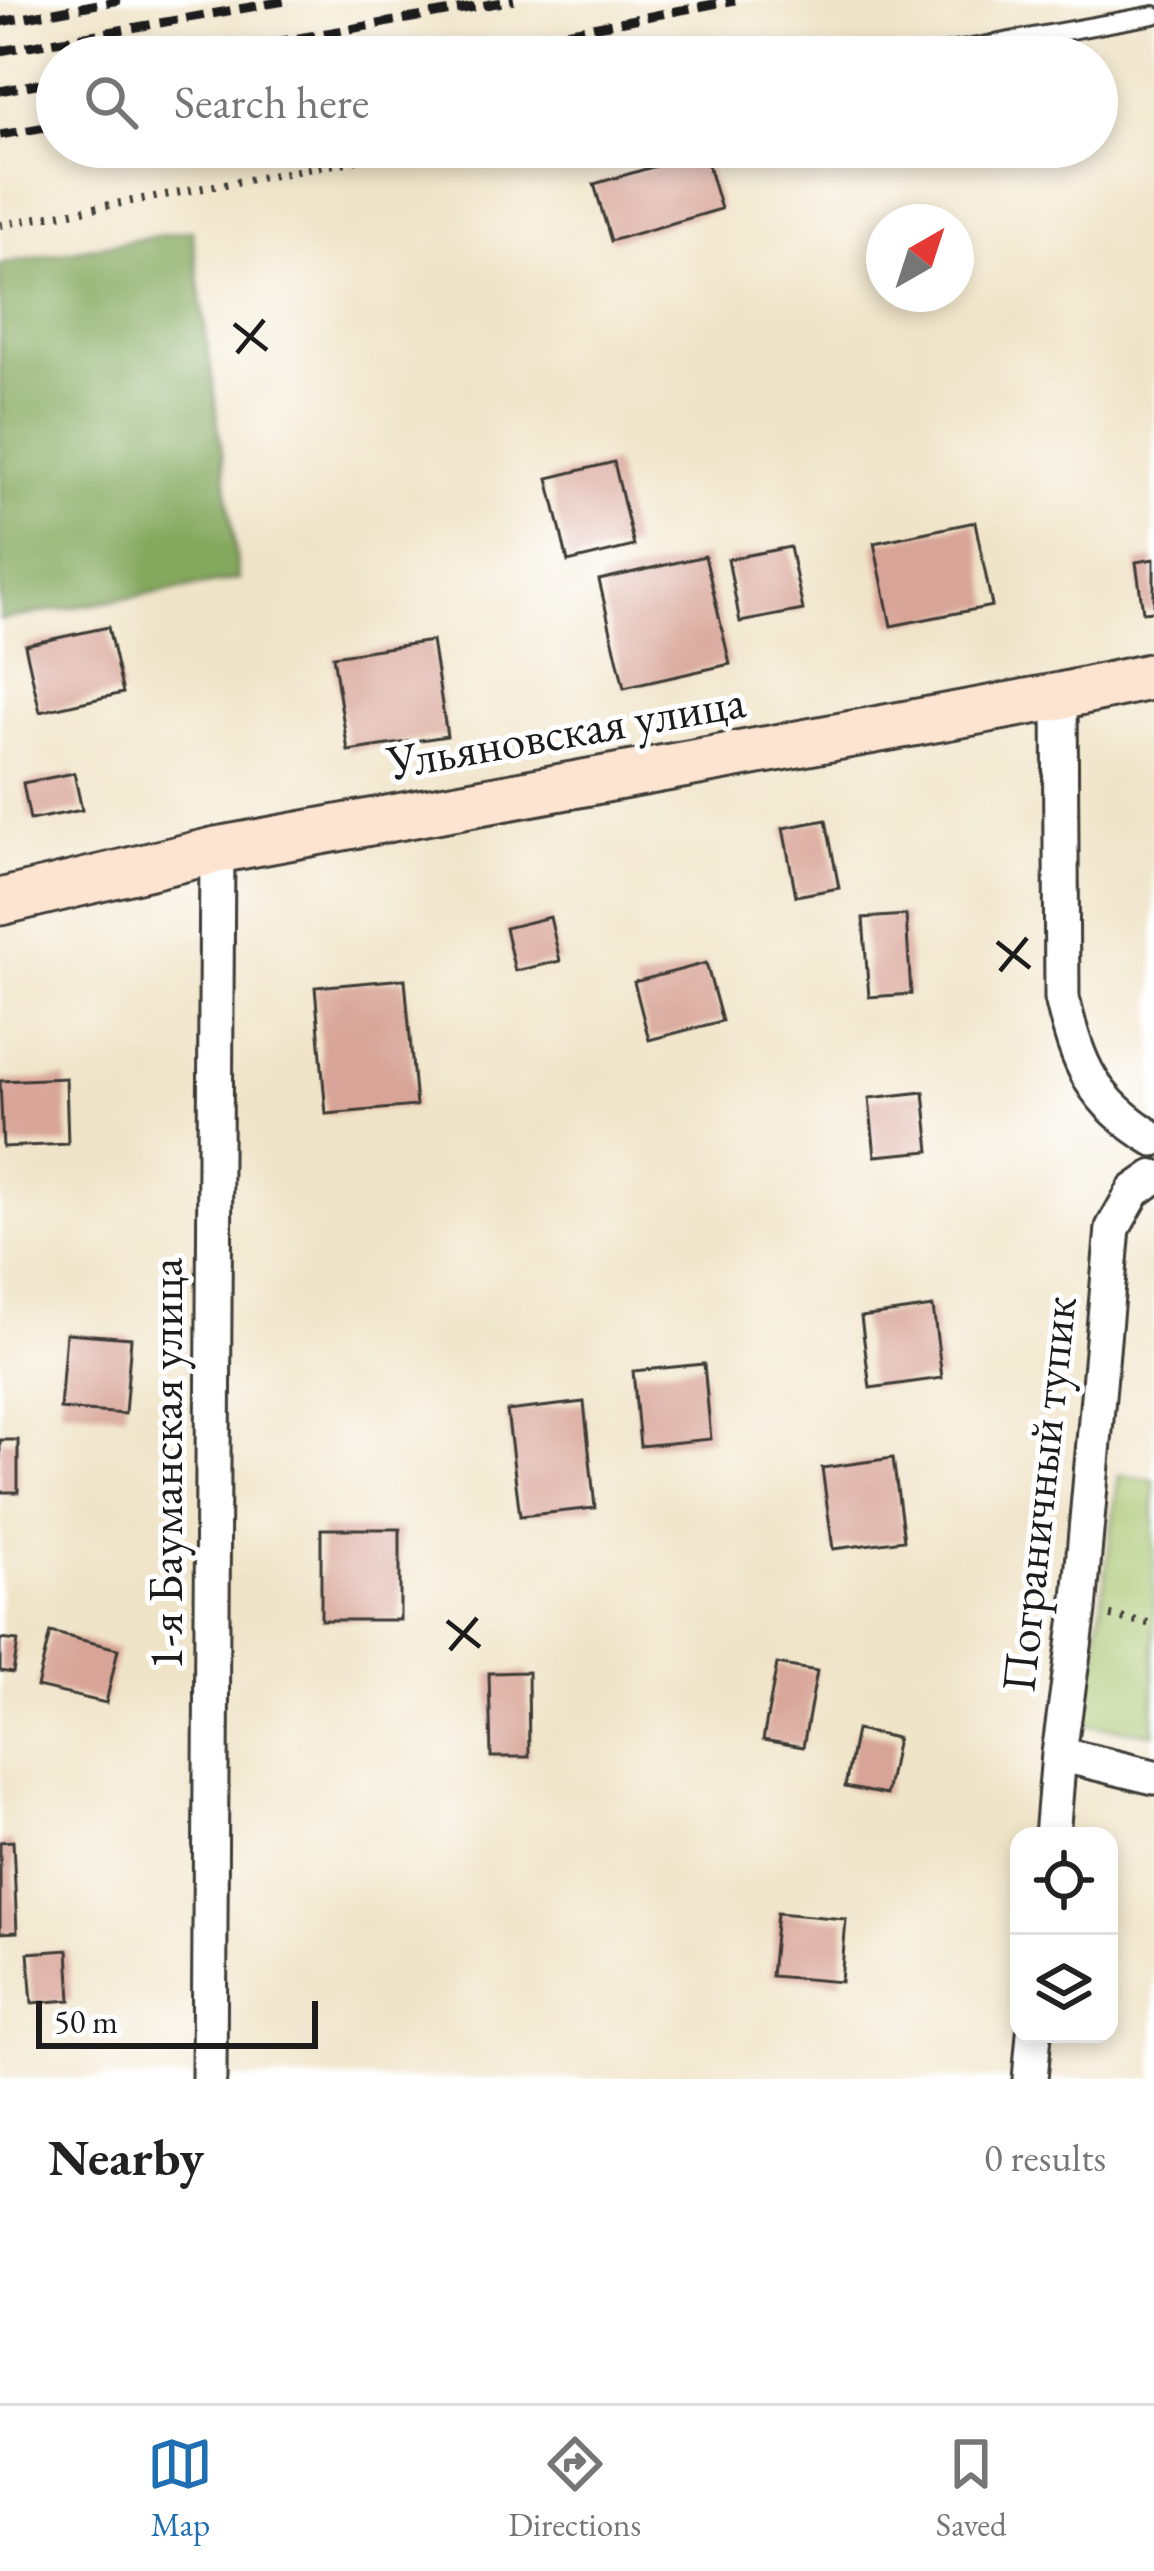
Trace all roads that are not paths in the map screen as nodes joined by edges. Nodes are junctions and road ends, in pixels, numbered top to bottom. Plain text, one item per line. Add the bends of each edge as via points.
1 (1154, 15) edge
2 (1038, 36) edge
3 (1154, 676) edge
4 (1060, 696) junction
5 (217, 850) junction
6 (0, 902) edge
7 (1154, 1139) edge
8 (1154, 1177) edge
9 (1059, 1754) junction
10 (1154, 1777) edge
11 (1053, 1827) edge
12 (1033, 2043) edge
13 (209, 2079) edge
14 (1030, 2079) edge

1 - 2 lane
3 - 4 street, Ульяновская улица
4 - 5 street, Ульяновская улица
4 - 7 street via 1062,998 1095,1091
5 - 6 street, Ульяновская улица
5 - 13 street, 1-я Бауманская улица
8 - 9 street, Пограничный тупик via 1134,1191 1113,1228
9 - 10 street
9 - 11 street, Пограничный тупик
12 - 14 street

